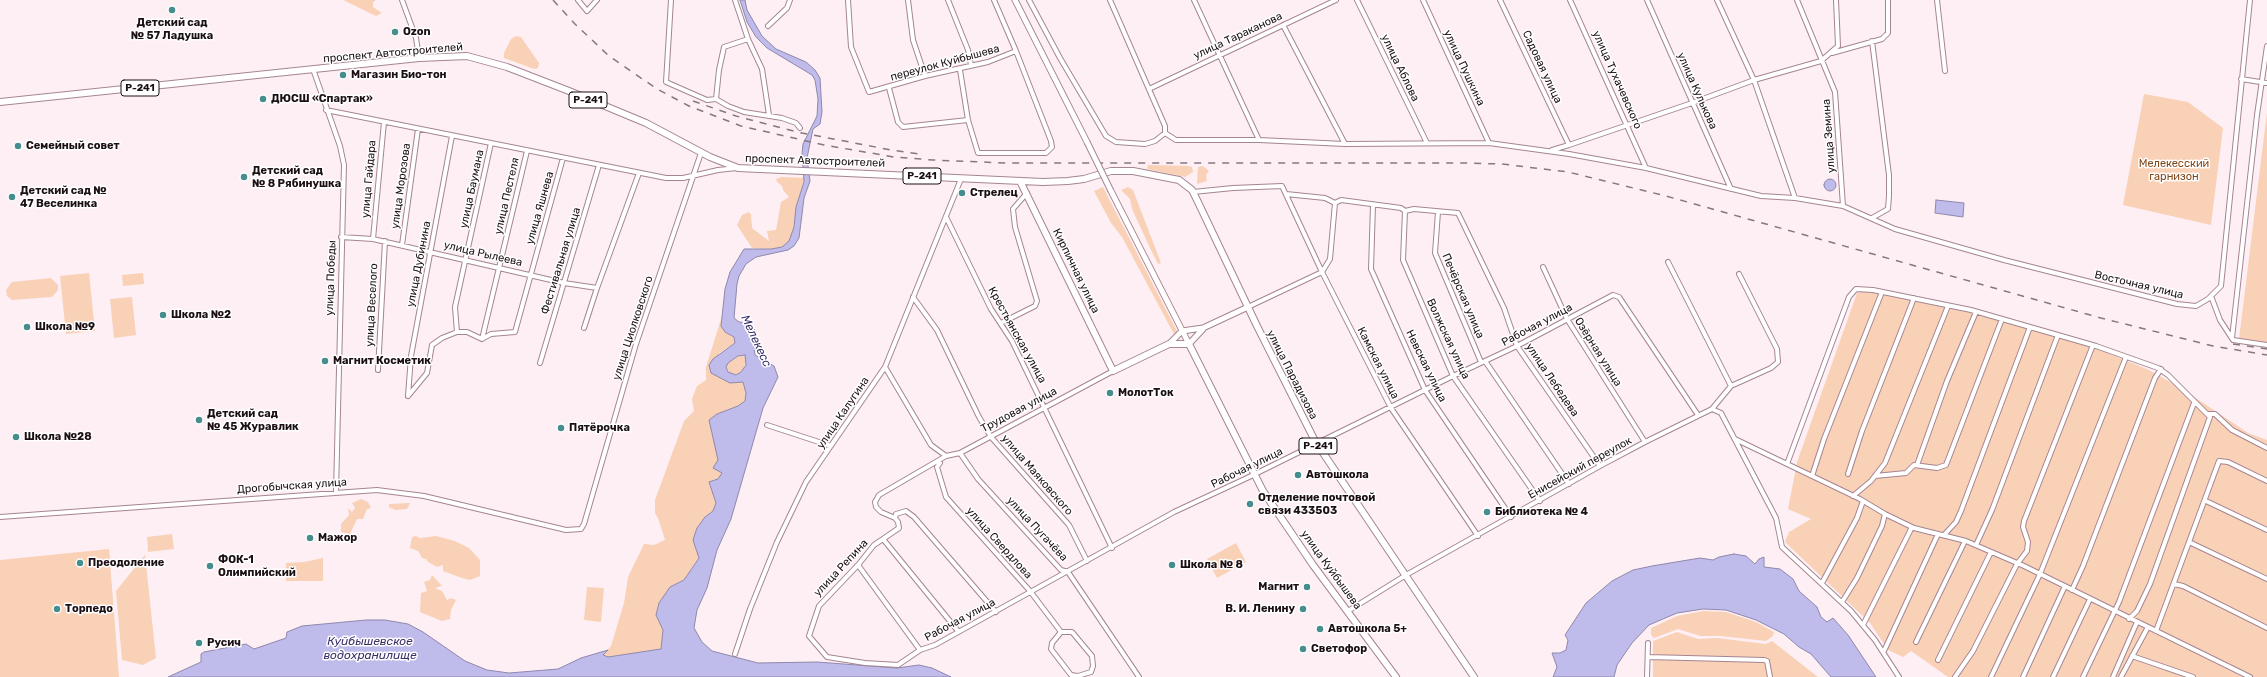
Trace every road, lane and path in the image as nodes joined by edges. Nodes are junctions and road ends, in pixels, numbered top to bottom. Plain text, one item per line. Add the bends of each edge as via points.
1 (402, 0) edge
2 (578, 0) edge
3 (597, 0) edge
4 (672, 0) edge
5 (736, 0) edge
6 (790, 0) edge
7 (848, 0) edge
8 (908, 0) edge
9 (948, 0) edge
10 (994, 0) edge
11 (1015, 0) edge
12 (1029, 0) edge
13 (1110, 0) edge
14 (1194, 0) edge
15 (1336, 0) edge
16 (1357, 0) edge
17 (1423, 0) edge
18 (1500, 0) edge
19 (1570, 0) edge
20 (1647, 0) edge
21 (1717, 0) edge
22 (1797, 0) edge
23 (1836, 0) edge
24 (1888, 0) edge
25 (1937, 0) edge
26 (2250, 0) edge
27 (1282, 25) junction
28 (768, 26) dead end
29 (748, 39) junction
30 (1872, 41) junction
31 (2267, 46) edge
32 (1016, 51) junction
33 (1830, 53) junction
34 (1220, 54) junction
35 (419, 58) junction
36 (1821, 61) junction
37 (971, 65) junction
38 (313, 69) junction
39 (960, 70) junction
40 (1945, 70) dead end
41 (2265, 71) edge
42 (925, 76) junction
43 (2241, 79) junction
44 (1754, 80) junction
45 (2265, 82) edge
46 (889, 88) junction
47 (1149, 89) junction
48 (716, 99) junction
49 (0, 102) edge
50 (1692, 103) junction
51 (326, 110) junction
52 (769, 115) junction
53 (968, 120) junction
54 (384, 122) junction
55 (1628, 126) junction
56 (800, 128) dead end
57 (418, 129) junction
58 (1165, 133) junction
59 (452, 136) junction
60 (1260, 140) junction
61 (491, 143) junction
62 (1427, 143) junction
63 (1489, 143) junction
64 (1568, 143) junction
65 (1346, 144) junction
66 (527, 151) junction
67 (1547, 151) junction
68 (701, 153) junction
69 (563, 158) junction
70 (599, 165) junction
71 (738, 168) junction
72 (1646, 168) junction
73 (639, 173) junction
74 (695, 176) junction
75 (1172, 178) joint
76 (961, 179) junction
77 (1020, 181) junction
78 (1730, 189) junction
79 (1193, 192) junction
80 (1026, 193) junction
81 (1286, 194) junction
82 (1795, 198) junction
83 (1335, 203) junction
84 (1373, 206) junction
85 (1843, 206) junction
86 (1405, 211) junction
87 (1438, 212) junction
88 (946, 218) junction
89 (1872, 218) junction
90 (341, 236) junction
91 (373, 239) junction
92 (385, 241) junction
93 (402, 245) junction
94 (431, 252) junction
95 (466, 260) junction
96 (1668, 262) dead end
97 (499, 268) junction
98 (1543, 268) dead end
99 (1322, 272) junction
100 (1739, 274) dead end
101 (530, 275) junction
102 (564, 283) junction
103 (597, 288) junction
104 (1882, 292) junction
105 (2211, 296) junction
106 (913, 297) junction
107 (1914, 298) junction
108 (1948, 306) junction
109 (1248, 307) junction
110 (1976, 312) junction
111 (1567, 319) junction
112 (2002, 319) junction
113 (1001, 323) junction
114 (2030, 327) junction
115 (584, 328) dead end
116 (1203, 328) junction
117 (1182, 331) junction
118 (457, 332) junction
119 (2058, 335) junction
120 (2232, 338) junction
121 (482, 339) junction
122 (1169, 344) junction
123 (1189, 344) junction
124 (2093, 345) junction
125 (2267, 345) edge
126 (1517, 346) junction
127 (2126, 357) junction
128 (1483, 362) junction
129 (540, 363) dead end
130 (885, 367) junction
131 (2161, 369) junction
132 (378, 370) dead end
133 (1113, 371) junction
134 (1453, 376) junction
135 (1731, 386) junction
136 (1425, 390) junction
137 (2194, 403) junction
138 (1045, 407) junction
139 (1391, 408) junction
140 (1712, 409) junction
141 (2208, 414) junction
142 (1698, 415) junction
143 (767, 425) dead end
144 (991, 437) junction
145 (1735, 439) junction
146 (1645, 442) junction
147 (1317, 444) junction
148 (831, 446) junction
149 (2267, 448) edge
150 (960, 453) junction
151 (946, 456) junction
152 (941, 461) junction
153 (1787, 464) junction
154 (1917, 465) junction
155 (1600, 466) junction
156 (1848, 474) dead end
157 (1254, 475) junction
158 (1812, 476) junction
159 (1875, 476) junction
160 (2267, 481) edge
161 (1569, 484) junction
162 (336, 492) junction
163 (1853, 496) junction
164 (1540, 501) junction
165 (1863, 501) junction
166 (2206, 501) junction
167 (1885, 514) junction
168 (0, 517) edge
169 (1512, 517) junction
170 (895, 518) junction
171 (1912, 527) junction
172 (581, 529) joint
173 (2267, 530) edge
174 (1938, 534) junction
175 (1944, 535) junction
176 (1478, 536) junction
177 (883, 539) junction
178 (1965, 541) junction
179 (2189, 542) junction
180 (1976, 545) junction
181 (1112, 548) junction
182 (1991, 552) junction
183 (1088, 561) junction
184 (2017, 564) junction
185 (858, 565) junction
186 (1068, 572) junction
187 (2040, 574) junction
188 (1406, 575) junction
189 (2267, 579) edge
190 (1822, 583) junction
191 (2174, 584) junction
192 (2065, 586) junction
193 (2072, 590) junction
194 (1030, 592) junction
195 (2090, 599) junction
196 (1842, 602) junction
197 (1348, 611) junction
198 (2114, 611) junction
199 (996, 612) junction
200 (2129, 619) junction
201 (2137, 622) junction
202 (1863, 625) junction
203 (2148, 627) junction
204 (2267, 628) edge
205 (958, 631) junction
206 (2156, 631) junction
207 (1061, 632) junction
208 (1916, 642) dead end
209 (1648, 643) dead end
210 (920, 650) junction
211 (1884, 651) junction
212 (735, 654) dead end
213 (2132, 656) junction
214 (1648, 657) junction
215 (1938, 660) dead end
216 (898, 665) joint
217 (1089, 673) junction
218 (1092, 677) edge
219 (1139, 677) edge
220 (1396, 677) edge
221 (1474, 677) edge
222 (1647, 677) edge
223 (1770, 677) edge
224 (1899, 677) edge
225 (1955, 677) edge
226 (1991, 677) edge
227 (2023, 677) edge
228 (2053, 677) edge
229 (2083, 677) edge
230 (2113, 677) edge
231 (2121, 677) edge
232 (2193, 677) edge
233 (2250, 677) edge

1 - 35 street via 416,38
2 - 3 street via 587,11
4 - 48 street via 666,82 707,100
5 - 29 street
6 - 28 street via 787,8
7 - 46 street, переулок Куйбышева via 851,47 869,92
8 - 42 street via 913,40
9 - 37 street via 968,50
10 - 32 street, переулок Куйбышева
11 - 117 main road, bridge
12 - 58 street via 1106,136 1116,142 1137,144 1156,142
13 - 47 street
14 - 34 street
15 - 27 street, улица Тараканова
16 - 62 street, улица Аблова
17 - 63 street, улица Пушкина
18 - 64 street, Садовая улица
19 - 55 street, улица Тухачевского
20 - 50 street, улица Кулькова
21 - 44 street
22 - 36 street, улица Земина
23 - 33 street via 1838,46
24 - 30 street via 1888,33
25 - 40 street
26 - 43 street, Восточная улица
27 - 34 street, улица Тараканова
27 - 65 street
29 - 48 street via 724,47
29 - 52 street via 762,69
30 - 33 street
30 - 89 street via 1889,175 1888,209
31 - 41 street
32 - 37 street, переулок Куйбышева via 988,62
32 - 53 street via 1051,141 1050,150 1039,154 978,153
33 - 36 street
34 - 47 street, улица Тараканова
34 - 60 street
35 - 38 highway, проспект Автостроителей / Р-241
35 - 68 highway, проспект Автостроителей / Р-241 via 467,56 507,67 646,124
36 - 44 street
36 - 85 street, улица Земина via 1835,92
37 - 39 street, переулок Куйбышева
38 - 49 highway, проспект Автостроителей / Р-241
38 - 51 street, улица Победы
39 - 42 street, переулок Куйбышева
39 - 53 street
41 - 45 street
42 - 46 street, переулок Куйбышева
43 - 45 street
43 - 105 street, Восточная улица via 2220,286
44 - 50 street
44 - 82 street
45 - 120 street via 2257,115
46 - 53 street via 898,122 903,127
47 - 58 street via 1165,126
48 - 52 street via 744,112
50 - 55 street
50 - 78 street, улица Кулькова
51 - 54 street
51 - 90 street, улица Победы via 340,146 344,165
52 - 56 street via 796,123
54 - 57 street
54 - 91 street, улица Гайдара
55 - 64 street
55 - 72 street, улица Тухачевского
57 - 59 street
57 - 93 street, улица Морозова
58 - 60 street, Восточная улица via 1176,140
59 - 61 street
59 - 94 street, улица Дубинина
60 - 65 street, Восточная улица
61 - 66 street
61 - 95 street, улица Баумана
62 - 63 street, Восточная улица
62 - 65 street, Восточная улица
63 - 67 street, Восточная улица
64 - 67 street
66 - 69 street
66 - 97 street, улица Пестеля
67 - 72 street, Восточная улица
68 - 71 highway, проспект Автостроителей / Р-241
68 - 74 street, улица Циолковского
69 - 70 street
69 - 101 street, улица Яшнева
70 - 73 street
70 - 102 street, Фестивальная улица
71 - 74 street
71 - 76 highway, проспект Автостроителей / Р-241
72 - 78 street, Восточная улица
73 - 74 street via 666,178
73 - 103 street
74 - 172 street, улица Циолковского via 636,344
75 - 77 highway, проспект Автостроителей / Р-241 via 1118,171 1068,181
75 - 79 highway, улица Парадизова / Р-241 via 1179,180
76 - 77 highway, проспект Автостроителей / Р-241
76 - 88 street, улица Калугина
77 - 80 highway, Кирпичная улица
78 - 82 street, Восточная улица via 1761,196
79 - 81 street, Камская улица via 1282,186
79 - 109 highway, улица Парадизова / Р-241
80 - 113 street via 1013,209 1015,227 1037,301 1035,306
80 - 133 highway, Кирпичная улица
81 - 83 street via 1325,198
81 - 99 street, Камская улица
82 - 85 street, Восточная улица
83 - 84 street via 1341,200
83 - 99 street via 1330,259
84 - 86 street via 1401,208
84 - 136 street, Невская улица via 1371,269
85 - 89 street, Восточная улица
86 - 87 street via 1414,209
86 - 134 street, Волжская улица via 1403,260
87 - 126 street, улица Лебедева via 1458,213 1504,308
87 - 128 street, Печёрская улица via 1435,253
88 - 106 street, улица Калугина
88 - 113 street, Крестьянская улица via 991,309
89 - 105 street, Восточная улица via 1895,229 2004,260 2176,304 2196,306
90 - 91 street, улица Рылеева
90 - 162 street, улица Победы
91 - 92 street, улица Рылеева
92 - 93 street, улица Рылеева
92 - 132 street, улица Веселого
93 - 94 street, улица Рылеева
94 - 95 street, улица Рылеева
94 - 118 street, улица Дубинина via 411,356 408,396 427,373 432,345
95 - 97 street, улица Рылеева
95 - 118 street, улица Баумана via 455,307
96 - 135 street
97 - 101 street, улица Рылеева
97 - 121 street, улица Пестеля
98 - 111 street, Озёрная улица
99 - 109 street
99 - 139 street, Камская улица
100 - 135 street via 1779,356 1778,362 1771,368
101 - 102 street, улица Рылеева
101 - 121 street, улица Яшнева via 515,332 491,334
102 - 103 street, улица Рылеева
102 - 129 street, Фестивальная улица
103 - 115 street
104 - 107 street
104 - 153 street via 1856,289 1850,297
104 - 158 street
105 - 120 street via 2220,320
106 - 130 street, улица Калугина
106 - 144 street, улица Маяковского via 937,330
107 - 108 street
107 - 156 street
108 - 110 street
108 - 159 street via 1888,456
109 - 116 main road
109 - 147 highway, улица Парадизова / Р-241
110 - 112 street
110 - 154 street via 1947,381
111 - 126 street, Рабочая улица
111 - 142 street, Рабочая улица via 1613,295 1619,297
111 - 146 street, Озёрная улица
112 - 114 street
112 - 154 street via 1946,465 1937,468
113 - 138 street, Крестьянская улица
114 - 119 street
114 - 175 street via 1961,511 1956,522
116 - 117 main road
116 - 123 main road
117 - 122 main road
117 - 123 main road
118 - 121 street via 467,332
119 - 124 street
119 - 180 street via 1992,510
120 - 125 street via 2240,342
122 - 123 highway
122 - 133 highway, Трудовая улица
123 - 157 highway, улица Куйбышева
124 - 127 street
124 - 184 street via 2024,522 2028,547
126 - 128 street, Рабочая улица
126 - 155 street, улица Лебедева
127 - 131 street
127 - 187 street
128 - 134 street, Рабочая улица
128 - 161 street, Печёрская улица
130 - 148 street, улица Калугина
130 - 151 street via 931,446
131 - 137 street
131 - 193 street via 2155,378
133 - 138 street, Трудовая улица
134 - 136 street, Рабочая улица
134 - 164 street, Волжская улица
135 - 140 street
136 - 139 street, Рабочая улица
136 - 169 street, Невская улица
137 - 141 street
137 - 198 street
138 - 144 street, Трудовая улица
138 - 181 street, Крестьянская улица
139 - 147 street, Рабочая улица
139 - 176 street, Камская улица
140 - 142 street, Енисейский переулок
140 - 145 street via 1721,413
141 - 149 street via 2215,414 2232,430
141 - 200 street via 2209,419 2150,584 2137,611
142 - 146 street, Енисейский переулок
143 - 148 street
144 - 150 street, Трудовая улица
144 - 183 street, улица Маяковского via 1069,525
145 - 153 street
145 - 190 street via 1776,518 1780,530 1780,544
146 - 155 street, Енисейский переулок
147 - 157 street, Рабочая улица
147 - 188 highway, улица Парадизова / Р-241
148 - 212 street, улица Калугина via 806,482 777,542
150 - 151 street, Трудовая улица
150 - 186 street, улица Пугачёва via 978,479 1060,570
151 - 152 street
152 - 170 street via 879,496 875,502 876,508
152 - 194 street, улица Свердлова via 937,467 946,497
153 - 158 street
154 - 159 street via 1906,473
155 - 161 street, Енисейский переулок
157 - 181 street, Рабочая улица via 1174,512
157 - 197 highway, улица Куйбышева via 1281,519
158 - 163 street
159 - 163 street
160 - 166 street via 2221,460
161 - 164 street, Енисейский переулок
162 - 168 street, Дрогобычская улица
162 - 172 street, Дрогобычская улица via 377,490 424,496 566,530
163 - 165 street
164 - 169 street, Енисейский переулок
165 - 167 street
165 - 190 street via 1857,518
166 - 173 street
166 - 179 street
167 - 171 street
167 - 196 street via 1882,526 1857,578
169 - 176 street, Енисейский переулок
170 - 177 street, улица Репина via 899,528
170 - 199 street via 896,514 906,511 914,517
171 - 174 street
171 - 202 street
174 - 175 street
174 - 211 street
175 - 178 street
176 - 188 street, Енисейский переулок
177 - 185 street, улица Репина
177 - 205 street
178 - 180 street
178 - 208 street
179 - 189 street
179 - 191 street
180 - 182 street
181 - 183 street, Рабочая улица
182 - 184 street
182 - 215 street
183 - 186 street, Рабочая улица
184 - 187 street
184 - 225 street via 1973,651
185 - 210 street
185 - 216 street, улица Репина via 819,606 809,639 826,657
186 - 194 street, Рабочая улица
186 - 219 street, улица Пугачёва
187 - 192 street
187 - 226 street
188 - 197 street, Енисейский переулок
188 - 221 highway, улица Парадизова / Р-241
190 - 196 street
191 - 204 street via 2183,586
191 - 206 street
192 - 193 street
192 - 227 street
193 - 195 street
194 - 199 street, Рабочая улица
194 - 207 street, улица Свердлова
195 - 198 street
195 - 228 street
196 - 202 street
197 - 220 highway, улица Куйбышева
198 - 200 street
198 - 229 street
199 - 205 street, Рабочая улица
200 - 201 street
201 - 203 street
201 - 230 street
202 - 211 street
203 - 206 street
203 - 213 street
205 - 210 street, Рабочая улица via 935,645
206 - 233 street
207 - 217 street, улица Свердлова via 1072,632 1092,656 1093,666
207 - 217 street via 1052,642 1051,648 1071,675
209 - 214 street
210 - 216 street, Рабочая улица
211 - 224 street
213 - 231 street
213 - 232 street
214 - 222 street
214 - 223 street via 1764,660 1767,661
217 - 218 street

